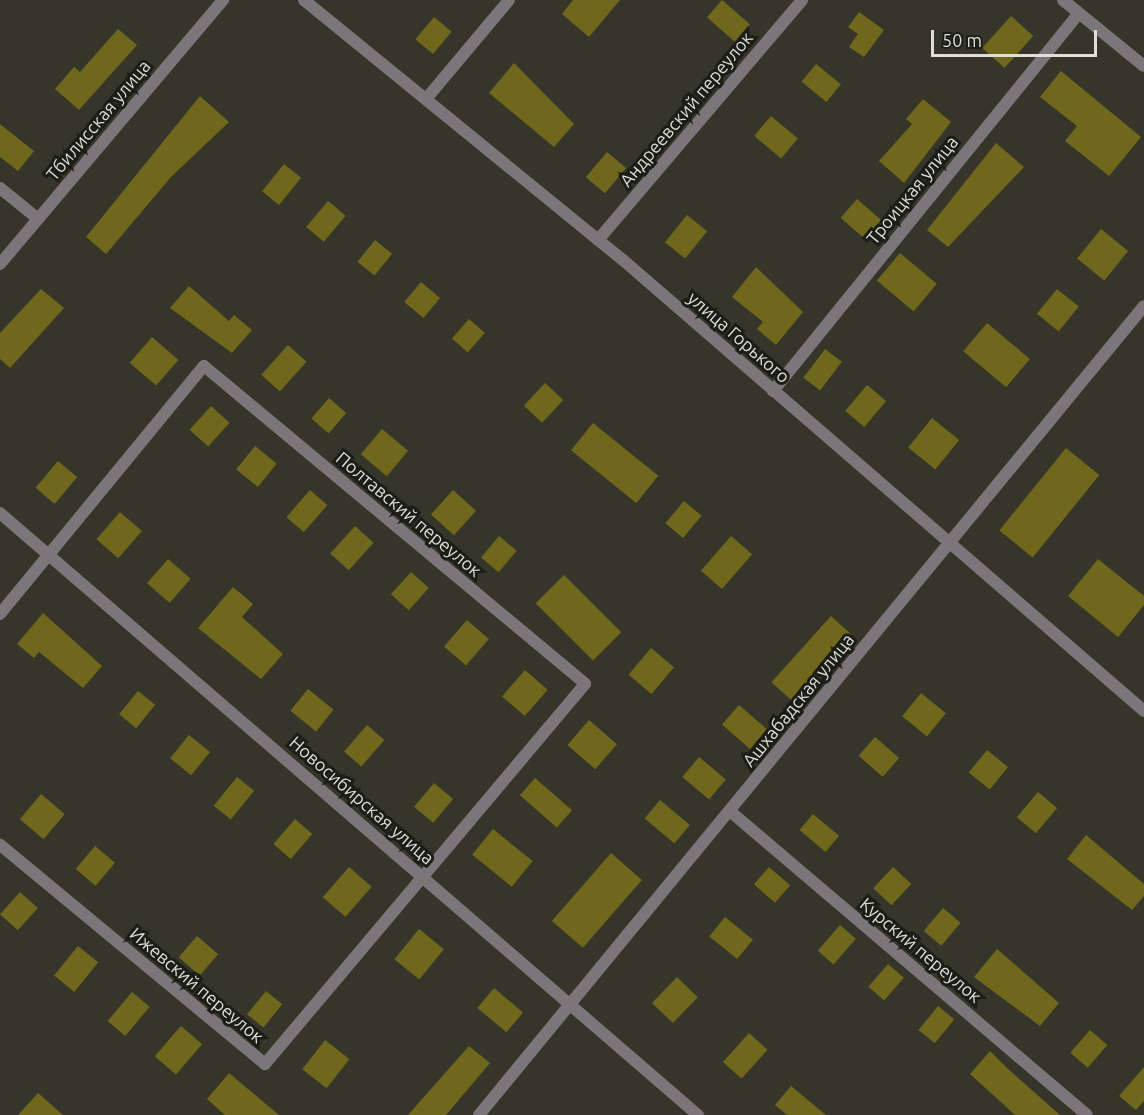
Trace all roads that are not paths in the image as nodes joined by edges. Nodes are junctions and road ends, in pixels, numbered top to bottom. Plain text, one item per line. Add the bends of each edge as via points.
1 (223, 0) edge
2 (304, 0) edge
3 (509, 0) edge
4 (802, 0) edge
5 (1063, 0) edge
6 (1079, 13) junction
7 (1144, 66) edge
8 (426, 99) junction
9 (0, 188) edge
10 (38, 219) junction
11 (598, 240) junction
12 (0, 264) edge
13 (1144, 306) edge
14 (773, 391) junction
15 (0, 513) edge
16 (948, 544) junction
17 (50, 554) junction
18 (0, 614) edge
19 (1144, 711) edge
20 (731, 812) junction
21 (0, 845) edge
22 (423, 876) junction
23 (569, 1000) junction
24 (479, 1115) edge
25 (698, 1115) edge
26 (1088, 1115) edge

1 - 10 street, Тбилисская улица
2 - 8 street, улица Горького
3 - 8 street
4 - 11 street, Андреевский переулок
5 - 6 street
6 - 7 street
6 - 14 street, Троицкая улица
8 - 11 street, улица Горького
9 - 10 street
10 - 12 street, Тбилисская улица
11 - 14 street, улица Горького
13 - 16 street, Ашхабадская улица
14 - 16 street, улица Горького
15 - 17 street, Новосибирская улица
16 - 19 street, улица Горького
16 - 20 street, Ашхабадская улица
17 - 18 street
17 - 22 street, Новосибирская улица
17 - 22 street, Полтавский переулок via 204,366 585,684
20 - 23 street, Ашхабадская улица
20 - 26 street, Курский переулок
21 - 22 street, Ижевский переулок via 265,1064
22 - 23 street, Новосибирская улица
23 - 24 street, Ашхабадская улица
23 - 25 street, Новосибирская улица

